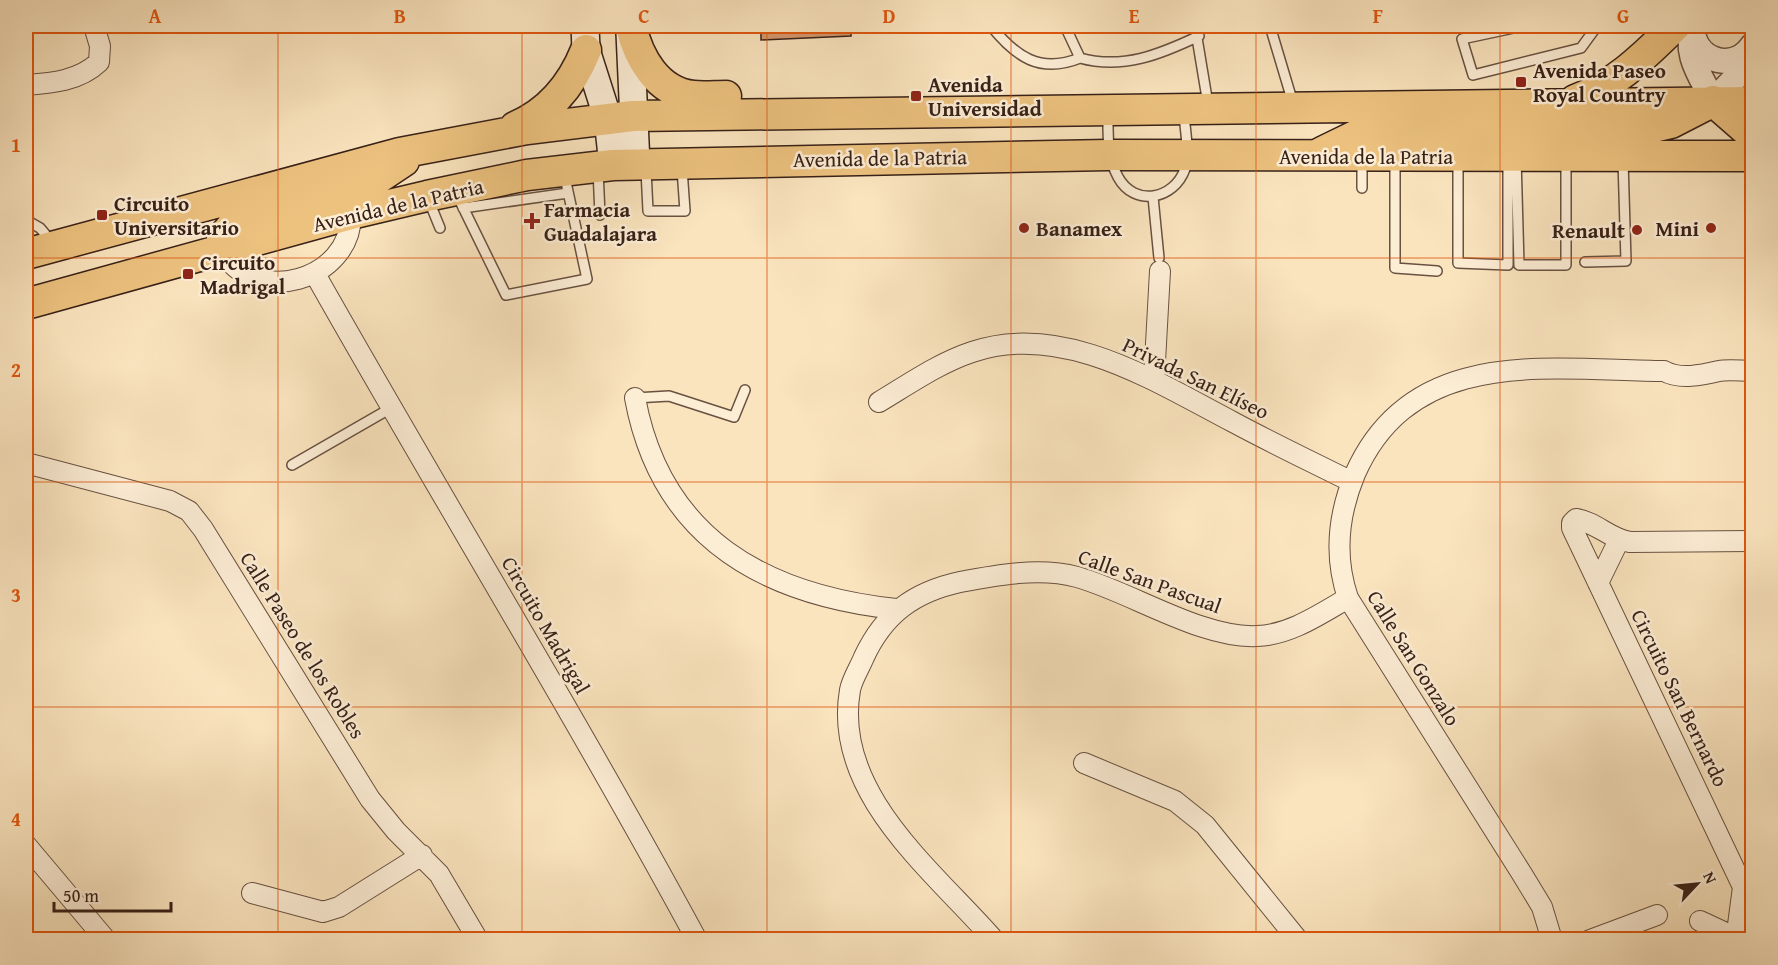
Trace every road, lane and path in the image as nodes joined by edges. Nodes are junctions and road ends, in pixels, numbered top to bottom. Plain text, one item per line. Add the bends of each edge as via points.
1 (94, 26) edge
2 (630, 26) edge
3 (991, 26) edge
4 (1065, 26) edge
5 (1195, 26) edge
6 (1270, 26) edge
7 (1523, 26) edge
8 (1597, 26) edge
9 (1687, 27) edge
10 (1199, 36) junction
11 (586, 38) edge
12 (1752, 47) edge
13 (1080, 57) junction
14 (26, 85) edge
15 (1713, 101) junction
16 (1752, 102) edge
17 (1564, 103) junction
18 (1294, 108) junction
19 (1107, 109) junction
20 (1197, 109) junction
21 (811, 113) junction
22 (621, 117) junction
23 (1752, 135) edge
24 (477, 138) junction
25 (414, 150) junction
26 (1108, 155) junction
27 (1317, 155) junction
28 (1362, 155) junction
29 (1395, 155) junction
30 (1186, 156) junction
31 (1458, 156) junction
32 (1512, 156) junction
33 (1752, 156) edge
34 (1566, 157) junction
35 (1623, 157) junction
36 (682, 162) junction
37 (623, 165) junction
38 (566, 182) junction
39 (1362, 188) dead end
40 (1153, 197) junction
41 (448, 198) junction
42 (351, 214) junction
43 (600, 214) dead end
44 (26, 220) edge
45 (440, 228) dead end
46 (54, 246) junction
47 (222, 250) junction
48 (26, 254) edge
49 (1585, 262) dead end
50 (1160, 264) joint
51 (1437, 271) dead end
52 (315, 274) junction
53 (26, 304) edge
54 (1752, 371) edge
55 (1154, 380) junction
56 (745, 390) dead end
57 (635, 398) joint
58 (879, 402) dead end
59 (391, 408) junction
60 (26, 463) edge
61 (292, 465) dead end
62 (1352, 482) junction
63 (1619, 540) junction
64 (1752, 541) edge
65 (1598, 583) junction
66 (1348, 598) junction
67 (896, 609) junction
68 (1084, 763) dead end
69 (26, 845) edge
70 (422, 855) junction
71 (252, 893) dead end
72 (1657, 915) dead end
73 (1700, 921) dead end
74 (1738, 938) edge
75 (106, 939) edge
76 (478, 939) edge
77 (696, 939) edge
78 (994, 939) edge
79 (1298, 939) edge
80 (1552, 939) edge
81 (1590, 939) edge

1 - 14 street via 100,46 99,62 87,74
2 - 21 main road via 644,63 674,90 692,96 759,97
2 - 22 main road
3 - 13 lane via 1024,57 1045,65 1062,65
4 - 13 lane
5 - 10 lane
6 - 18 lane
7 - 8 lane via 1462,39 1473,75 1581,48
9 - 12 street via 1700,50 1719,61 1735,60
9 - 15 street via 1691,57
9 - 17 main road via 1612,81
10 - 13 lane via 1132,61 1101,63
10 - 20 lane
11 - 22 main road
11 - 24 main road via 569,84 543,111 519,126
12 - 15 street via 1740,74
15 - 16 main road
15 - 17 main road
15 - 23 main road
15 - 27 main road via 1671,123 1641,130 1359,134
17 - 18 main road
18 - 20 main road
19 - 20 main road
19 - 21 main road
19 - 26 lane
20 - 30 lane
21 - 22 main road
22 - 24 main road
22 - 37 main road
24 - 25 main road
25 - 46 main road
25 - 47 main road via 392,170 367,184 233,225 222,238
26 - 30 main road, Avenida de la Patria
26 - 36 main road, Avenida de la Patria
26 - 40 lane via 1119,179 1132,193
27 - 28 main road, Avenida de la Patria
27 - 30 main road, Avenida de la Patria
28 - 29 main road, Avenida de la Patria
28 - 39 lane
29 - 31 main road, Avenida de la Patria
29 - 51 lane via 1395,268
30 - 40 lane via 1185,169 1171,191
31 - 32 main road, Avenida de la Patria
31 - 32 lane via 1458,263 1508,265
32 - 34 main road, Avenida de la Patria
32 - 34 lane via 1519,265 1566,265
33 - 35 main road, Avenida de la Patria
34 - 35 main road, Avenida de la Patria
35 - 49 lane via 1626,261
36 - 37 main road, Avenida de la Patria
36 - 37 lane via 685,211 648,211
37 - 38 main road, Avenida de la Patria
37 - 43 lane
38 - 41 main road, Avenida de la Patria
38 - 41 lane via 587,279 506,295
40 - 50 lane
41 - 42 main road, Avenida de la Patria
41 - 45 lane
42 - 47 main road, Avenida de la Patria
42 - 52 street via 343,244
44 - 46 lane via 40,228
46 - 48 main road
47 - 52 street via 229,264 247,276 268,282 292,282
47 - 53 main road, Avenida de la Patria
50 - 55 street
52 - 59 street, Circuito Madrigal
54 - 62 street, Calle San Gonzalo via 1671,375 1664,371 1512,370 1452,381 1396,414 1372,441
55 - 58 street, Privada San Elíseo via 1126,366 1063,346 1012,345 972,351
55 - 62 street, Privada San Elíseo
56 - 57 lane via 734,417 669,396
57 - 67 street via 641,431 655,464 679,504 710,540 753,570 801,590
59 - 61 lane
59 - 77 street, Circuito Madrigal via 613,785
60 - 70 street, Calle Paseo de los Robles via 170,501 189,511 370,799
62 - 66 street, Calle San Gonzalo via 1338,542 1338,561
63 - 64 street, Circuito San Bernardo
63 - 65 street
63 - 65 street, Circuito San Bernardo via 1583,520 1572,523
65 - 74 street, Circuito San Bernardo via 1743,887
66 - 67 street, Calle San Pascual via 1307,621 1257,636 1226,634 1102,585 1074,576 1043,573 996,575 950,585
66 - 80 street, Calle San Gonzalo via 1522,873 1542,907
67 - 78 street, Calle San Pascual via 871,642 850,689 848,739 861,779 882,814
68 - 79 street via 1175,801 1205,825
69 - 75 street
70 - 71 street via 339,907 323,912
70 - 76 street, Calle Paseo de los Robles via 439,874
72 - 81 street
73 - 74 street, Circuito San Bernardo

